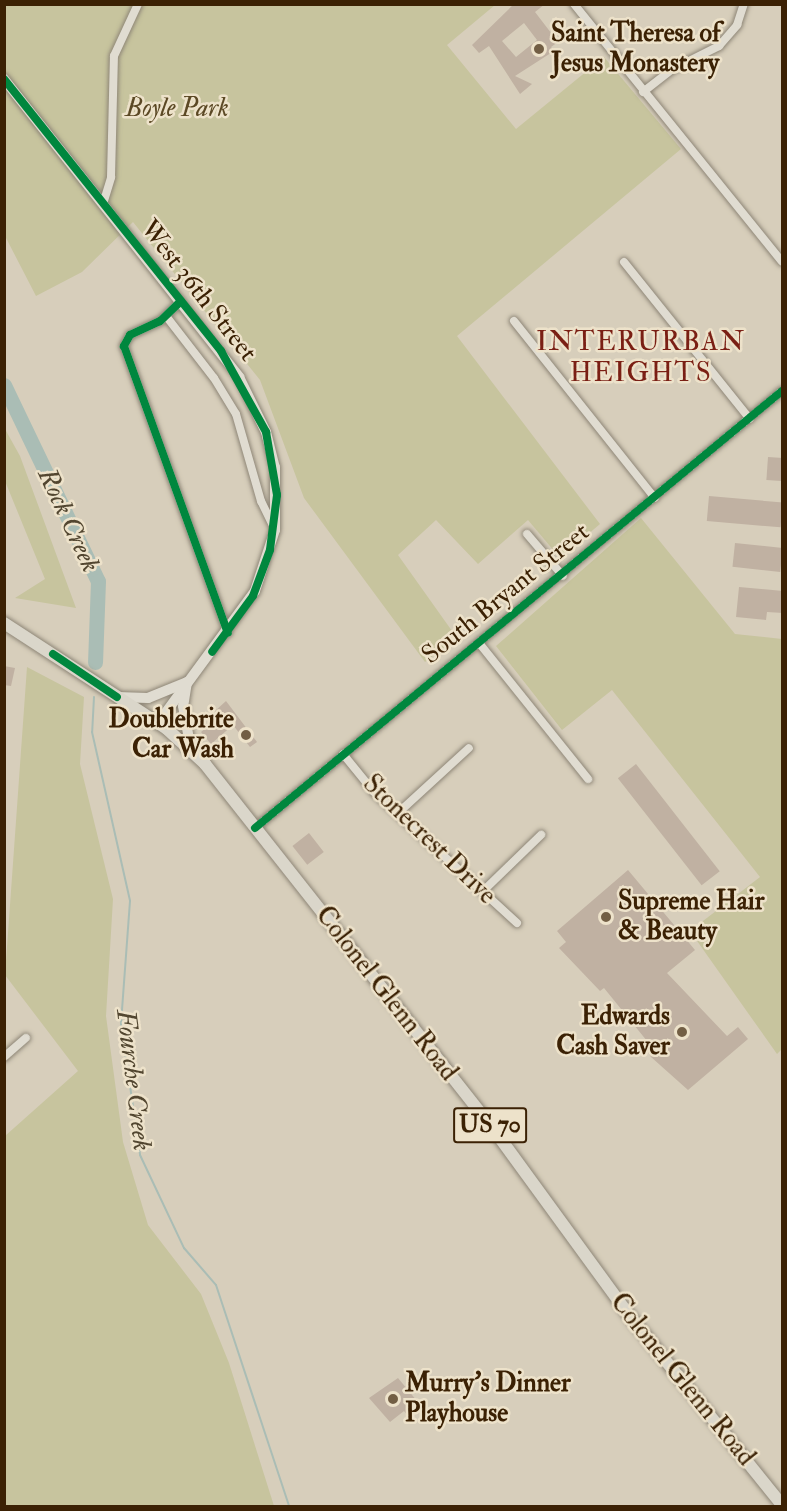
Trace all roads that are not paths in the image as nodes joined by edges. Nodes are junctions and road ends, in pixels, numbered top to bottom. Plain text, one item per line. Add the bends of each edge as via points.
1 (138, 4) edge
2 (573, 4) edge
3 (744, 4) edge
4 (4, 79) edge
5 (643, 92) junction
6 (103, 204) junction
7 (624, 262) dead end
8 (783, 262) edge
9 (181, 301) junction
10 (166, 316) junction
11 (514, 321) dead end
12 (783, 391) edge
13 (750, 419) junction
14 (655, 498) junction
15 (275, 530) junction
16 (527, 534) dead end
17 (563, 576) junction
18 (4, 623) edge
19 (228, 633) junction
20 (480, 644) junction
21 (186, 682) junction
22 (117, 697) junction
23 (158, 723) junction
24 (469, 748) dead end
25 (191, 750) junction
26 (344, 754) junction
27 (588, 779) dead end
28 (398, 813) junction
29 (255, 828) junction
30 (541, 835) dead end
31 (483, 891) junction
32 (517, 923) dead end
33 (26, 1038) dead end
34 (4, 1057) edge
35 (783, 1505) edge

1 - 6 street via 114,56 111,177
2 - 5 street
3 - 5 street via 723,42
4 - 6 street, West 36th Street
5 - 8 street
6 - 9 street, West 36th Street
7 - 13 street
9 - 10 street
9 - 15 street, West 36th Street via 239,376 266,432 275,468
10 - 15 street via 214,378 236,414 261,501
10 - 19 street via 130,335 124,346
11 - 14 street
12 - 13 street, South Bryant Street
13 - 14 street, South Bryant Street
14 - 17 street, South Bryant Street
15 - 19 street, West 36th Street via 255,591
16 - 17 street
17 - 20 street, South Bryant Street
18 - 22 main road, Colonel Glenn Road / US 70
19 - 21 street, West 36th Street
20 - 26 street, South Bryant Street
20 - 27 street
21 - 22 street via 148,698
21 - 23 street, West 36th Street
21 - 25 street via 183,705
22 - 23 main road, Colonel Glenn Road / US 70
23 - 25 main road, Colonel Glenn Road / US 70
24 - 28 street
25 - 29 main road, Colonel Glenn Road / US 70
26 - 28 street, Stonecrest Drive
26 - 29 street, South Bryant Street
28 - 31 street, Stonecrest Drive
29 - 35 main road, Colonel Glenn Road / US 70 via 489,1124 637,1326
30 - 31 street
31 - 32 street, Stonecrest Drive
33 - 34 street

